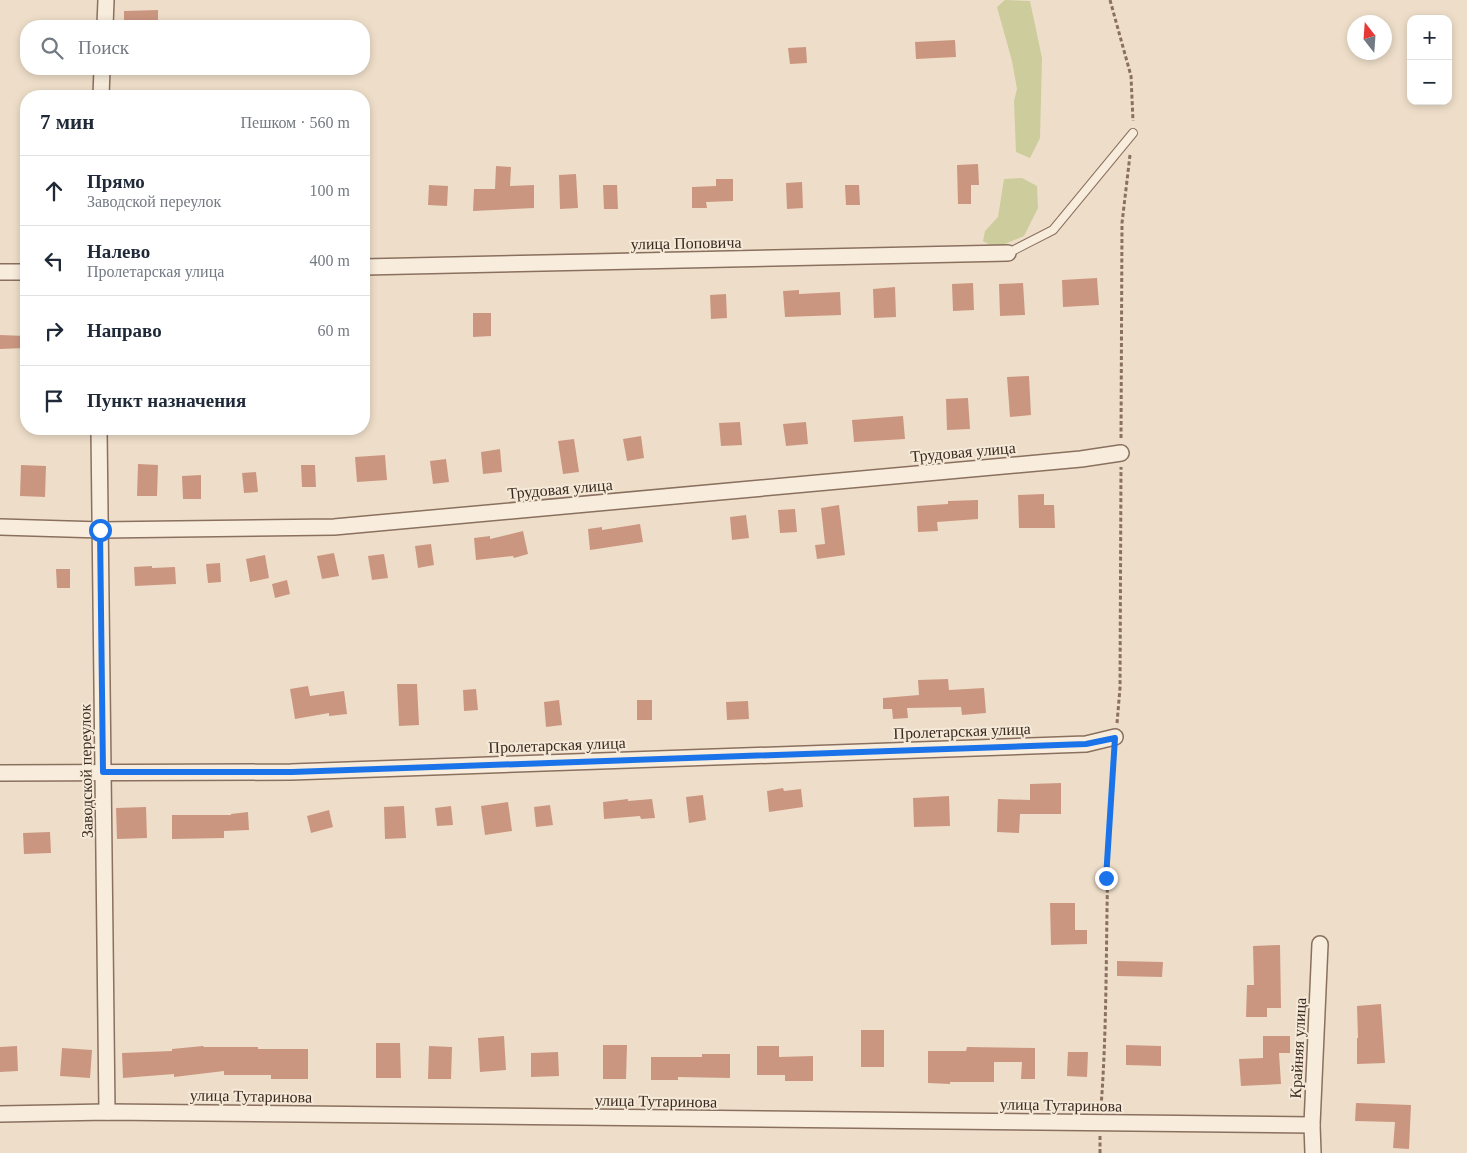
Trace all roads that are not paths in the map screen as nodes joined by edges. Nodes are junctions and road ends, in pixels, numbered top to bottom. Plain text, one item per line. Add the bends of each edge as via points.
1 (106, 0) edge
2 (105, 20) edge
3 (102, 75) edge
4 (101, 90) edge
5 (1133, 133) road end
6 (1008, 253) joint
7 (370, 267) edge
8 (0, 272) edge
9 (20, 272) edge
10 (99, 435) edge
11 (1121, 453) road end
12 (0, 527) edge
13 (100, 530) junction
14 (1115, 738) road end
15 (103, 772) junction
16 (0, 773) edge
17 (1320, 944) dead end
18 (107, 1112) junction
19 (0, 1114) edge
20 (1312, 1125) junction
21 (1313, 1153) edge

1 - 2 street
3 - 4 street
5 - 6 lane via 1053,230
6 - 7 street, улица Поповича
8 - 9 street
10 - 13 street, Заводской переулок
11 - 13 street, Трудовая улица via 334,527
12 - 13 street, Трудовая улица
13 - 15 street, Заводской переулок
14 - 15 street, Пролетарская улица via 1086,744 292,772
15 - 16 street, Пролетарская улица
15 - 18 street, Заводской переулок
17 - 20 street, Крайняя улица
18 - 19 street, улица Тутаринова
18 - 20 street, улица Тутаринова
20 - 21 street, Крайняя улица

